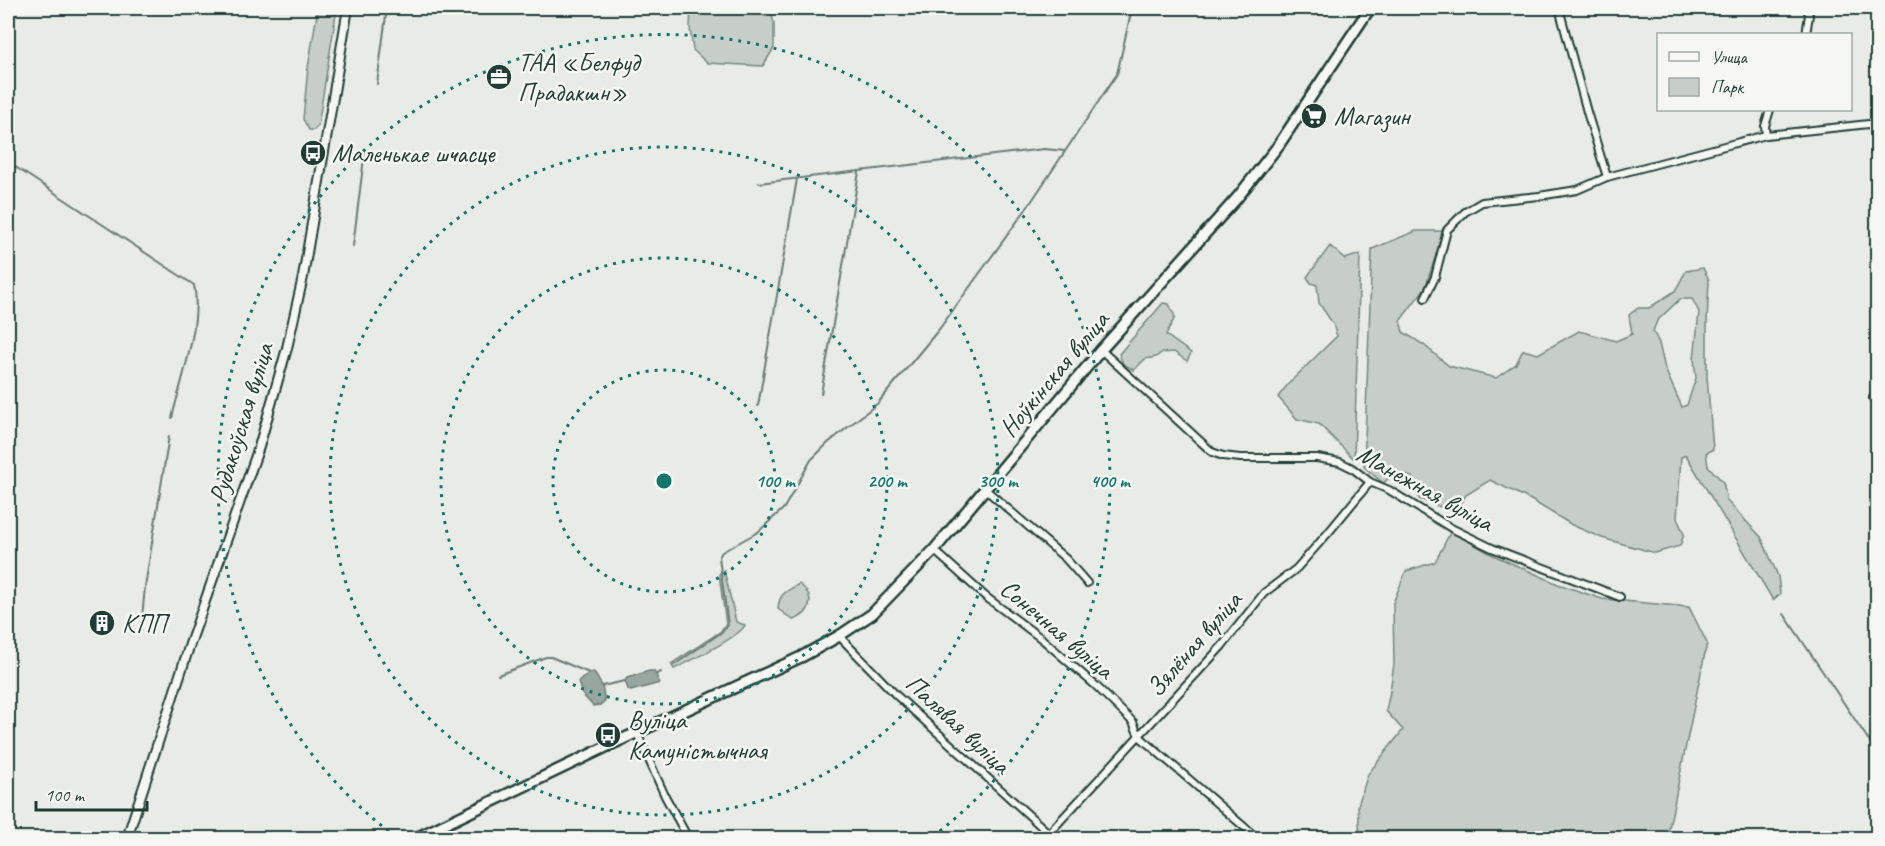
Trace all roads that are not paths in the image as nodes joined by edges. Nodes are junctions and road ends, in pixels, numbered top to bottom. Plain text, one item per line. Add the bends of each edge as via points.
1 (348, 8) edge
2 (1370, 8) edge
3 (1559, 8) edge
4 (1808, 8) edge
5 (1806, 33) edge
6 (1770, 111) edge
7 (1875, 124) edge
8 (1766, 135) junction
9 (1878, 150) edge
10 (1607, 177) junction
11 (1425, 298) dead end
12 (1101, 350) junction
13 (1370, 482) junction
14 (985, 489) junction
15 (934, 550) junction
16 (1087, 583) dead end
17 (1620, 597) dead end
18 (839, 636) junction
19 (637, 733) junction
20 (1139, 736) junction
21 (1052, 836) edge
22 (126, 838) edge
23 (416, 838) edge
24 (688, 838) edge
25 (1257, 838) edge

1 - 22 street, Рудакоўская вуліца via 303,277 287,348 259,447
2 - 12 main road, Ноўкінская вуліца via 1278,146 1237,198
3 - 10 street
4 - 5 street
6 - 8 street
7 - 8 street
7 - 9 street
8 - 10 street
10 - 11 street via 1577,190 1482,202 1465,212 1447,230 1435,277
12 - 13 street, Манежная вуліца via 1212,452 1240,458 1317,458 1340,462
12 - 14 main road, Ноўкінская вуліца
13 - 17 street, Манежная вуліца via 1492,548
13 - 20 street, Зялёная вуліца via 1296,569 1264,593 1222,646
14 - 15 main road, Ноўкінская вуліца
14 - 16 street via 1038,533
15 - 18 main road, Ноўкінская вуліца via 872,614
15 - 20 street, Сонечная вуліца via 1095,685 1133,722
18 - 19 main road, Ноўкінская вуліца
18 - 21 street, Палявая вуліца via 896,695
19 - 23 main road, Ноўкінская вуліца
19 - 24 street
20 - 21 street, Зялёная вуліца
20 - 25 street, Сонечная вуліца

